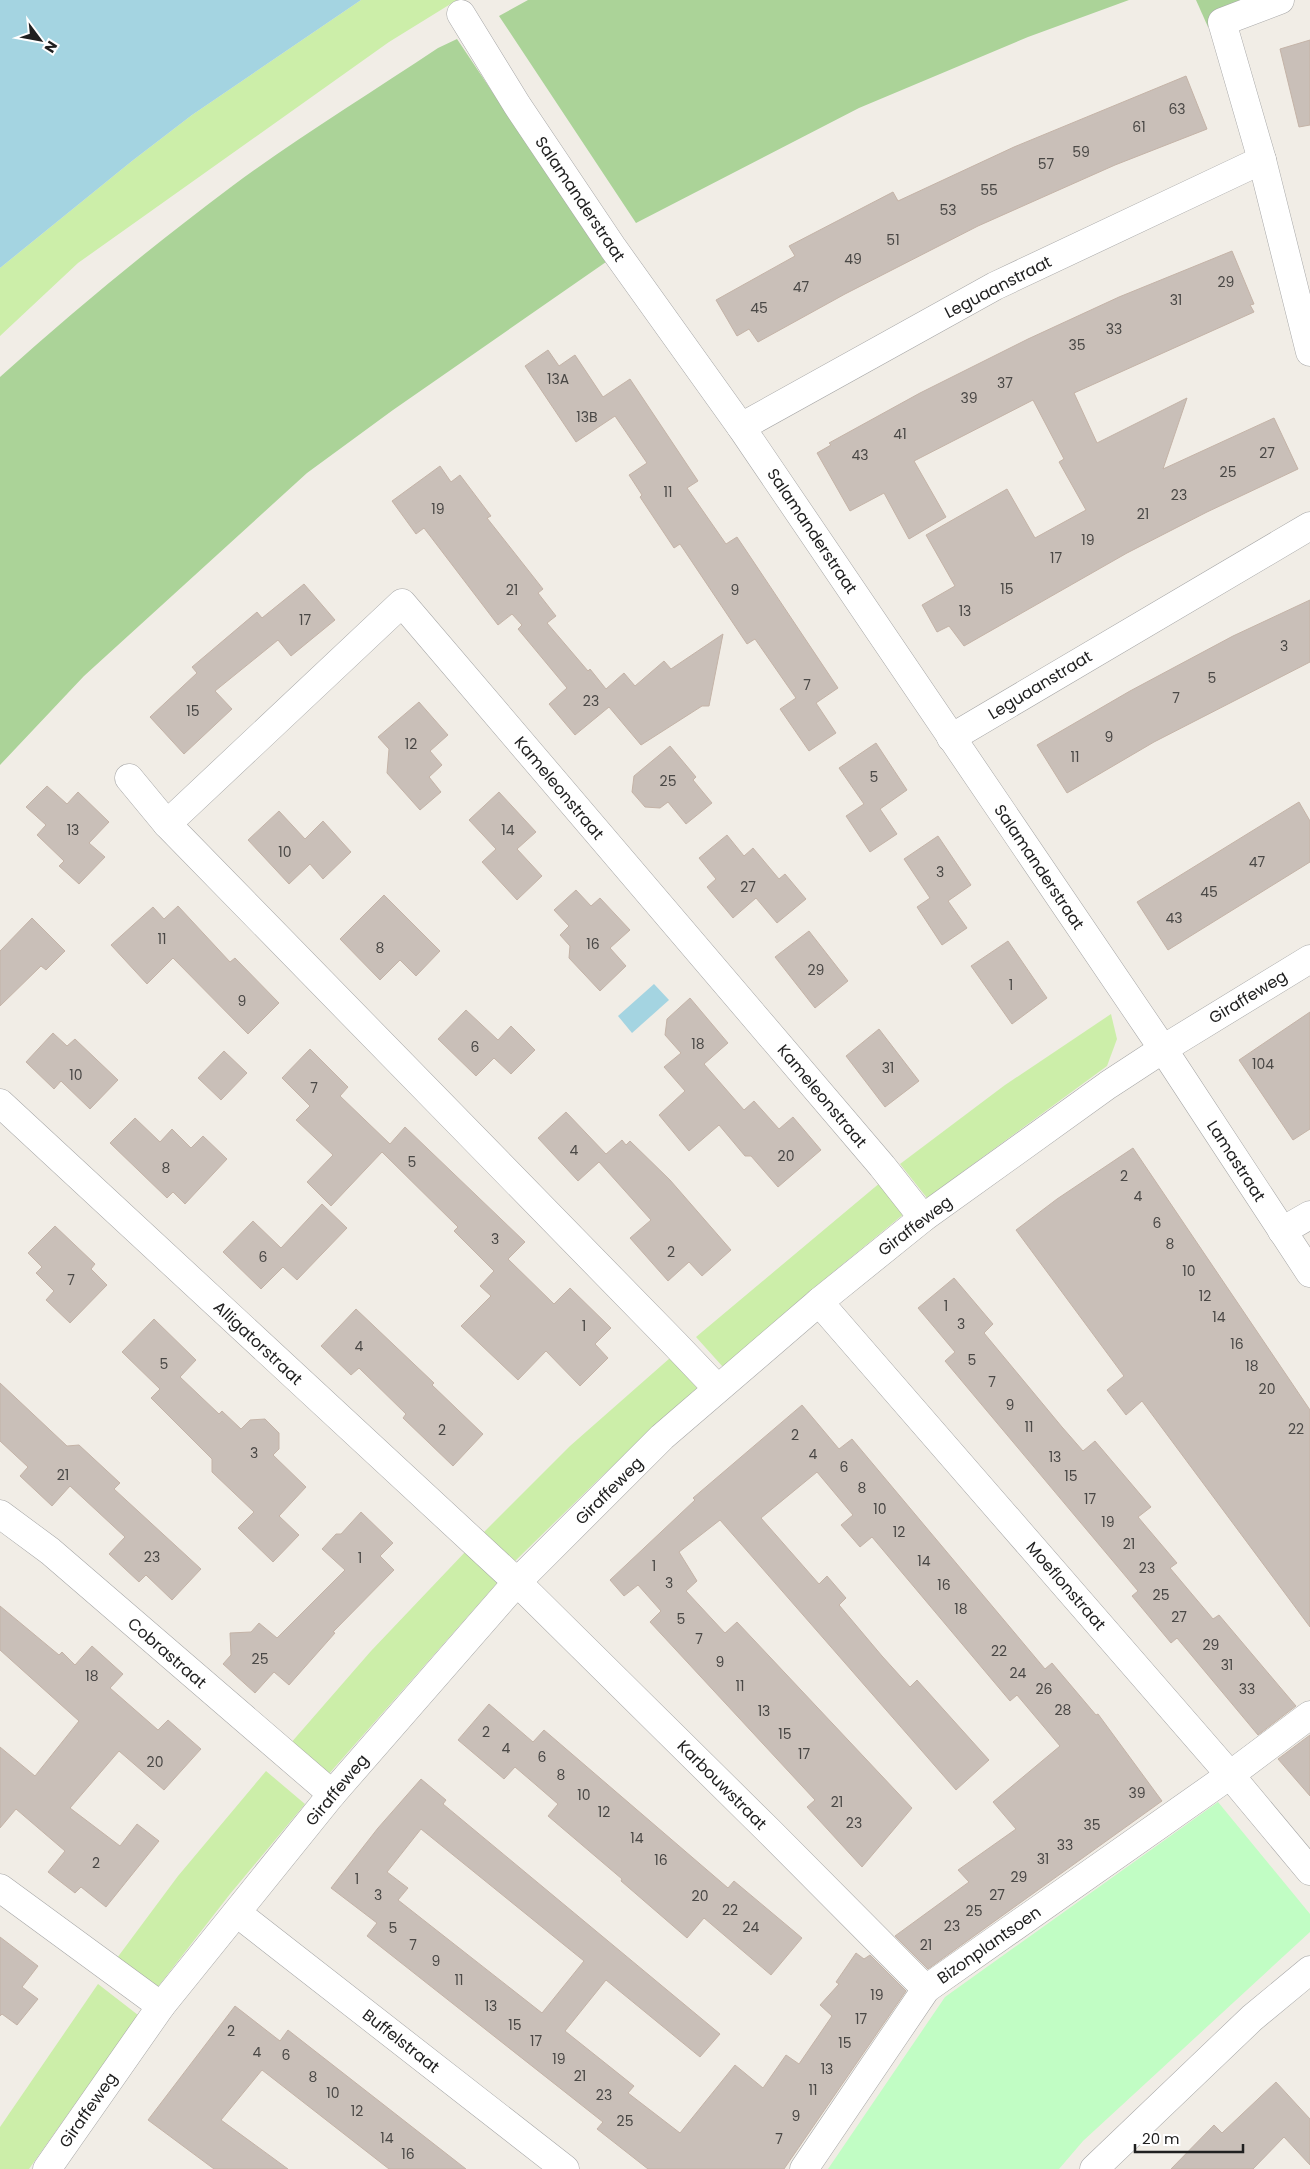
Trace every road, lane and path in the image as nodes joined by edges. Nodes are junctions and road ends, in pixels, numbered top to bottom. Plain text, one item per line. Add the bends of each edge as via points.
1 (1280, 0) edge
2 (461, 14) dead end
3 (1262, 160) junction
4 (1310, 352) edge
5 (742, 427) junction
6 (1310, 526) edge
7 (951, 738) junction
8 (129, 778) dead end
9 (167, 824) junction
10 (1310, 959) edge
11 (1163, 1049) junction
12 (0, 1103) edge
13 (1310, 1215) edge
14 (923, 1218) junction
15 (1282, 1231) junction
16 (1310, 1274) edge
17 (819, 1302) junction
18 (717, 1388) junction
19 (0, 1514) edge
20 (517, 1582) junction
21 (1310, 1715) edge
22 (1230, 1775) junction
23 (332, 1794) junction
24 (1310, 1871) edge
25 (0, 1888) edge
26 (237, 1913) junction
27 (1310, 1970) edge
28 (926, 1989) junction
29 (161, 2006) junction
30 (1106, 2165) edge
31 (47, 2169) edge
32 (565, 2169) edge
33 (804, 2169) edge

1 - 3 street via 1222,22
2 - 5 street, Salamanderstraat via 517,105 613,248
3 - 4 street
3 - 5 street, Leguaanstraat via 995,286
5 - 7 street, Salamanderstraat
6 - 7 street, Leguaanstraat
7 - 11 street, Salamanderstraat
8 - 9 street
9 - 14 street, Kameleonstraat via 402,603
9 - 18 street
10 - 11 street, Giraffeweg
11 - 14 street, Giraffeweg
11 - 15 street, Lamastraat
12 - 20 street, Alligatorstraat
13 - 15 street
14 - 17 street, Giraffeweg
15 - 16 street, Lamastraat
17 - 18 street, Giraffeweg
17 - 22 street, Moeflonstraat
18 - 20 street, Giraffeweg via 662,1437
19 - 23 street, Cobrastraat via 50,1551
20 - 23 street, Giraffeweg
20 - 28 street, Karbouwstraat
21 - 22 street, Bizonplantsoen
22 - 24 street, Moeflonstraat
22 - 28 street, Bizonplantsoen
23 - 26 street, Giraffeweg
25 - 29 street
26 - 29 street, Giraffeweg
26 - 32 street, Buffelstraat
27 - 30 street via 1252,2018
28 - 33 street, Bizonplantsoen
29 - 31 street, Giraffeweg

